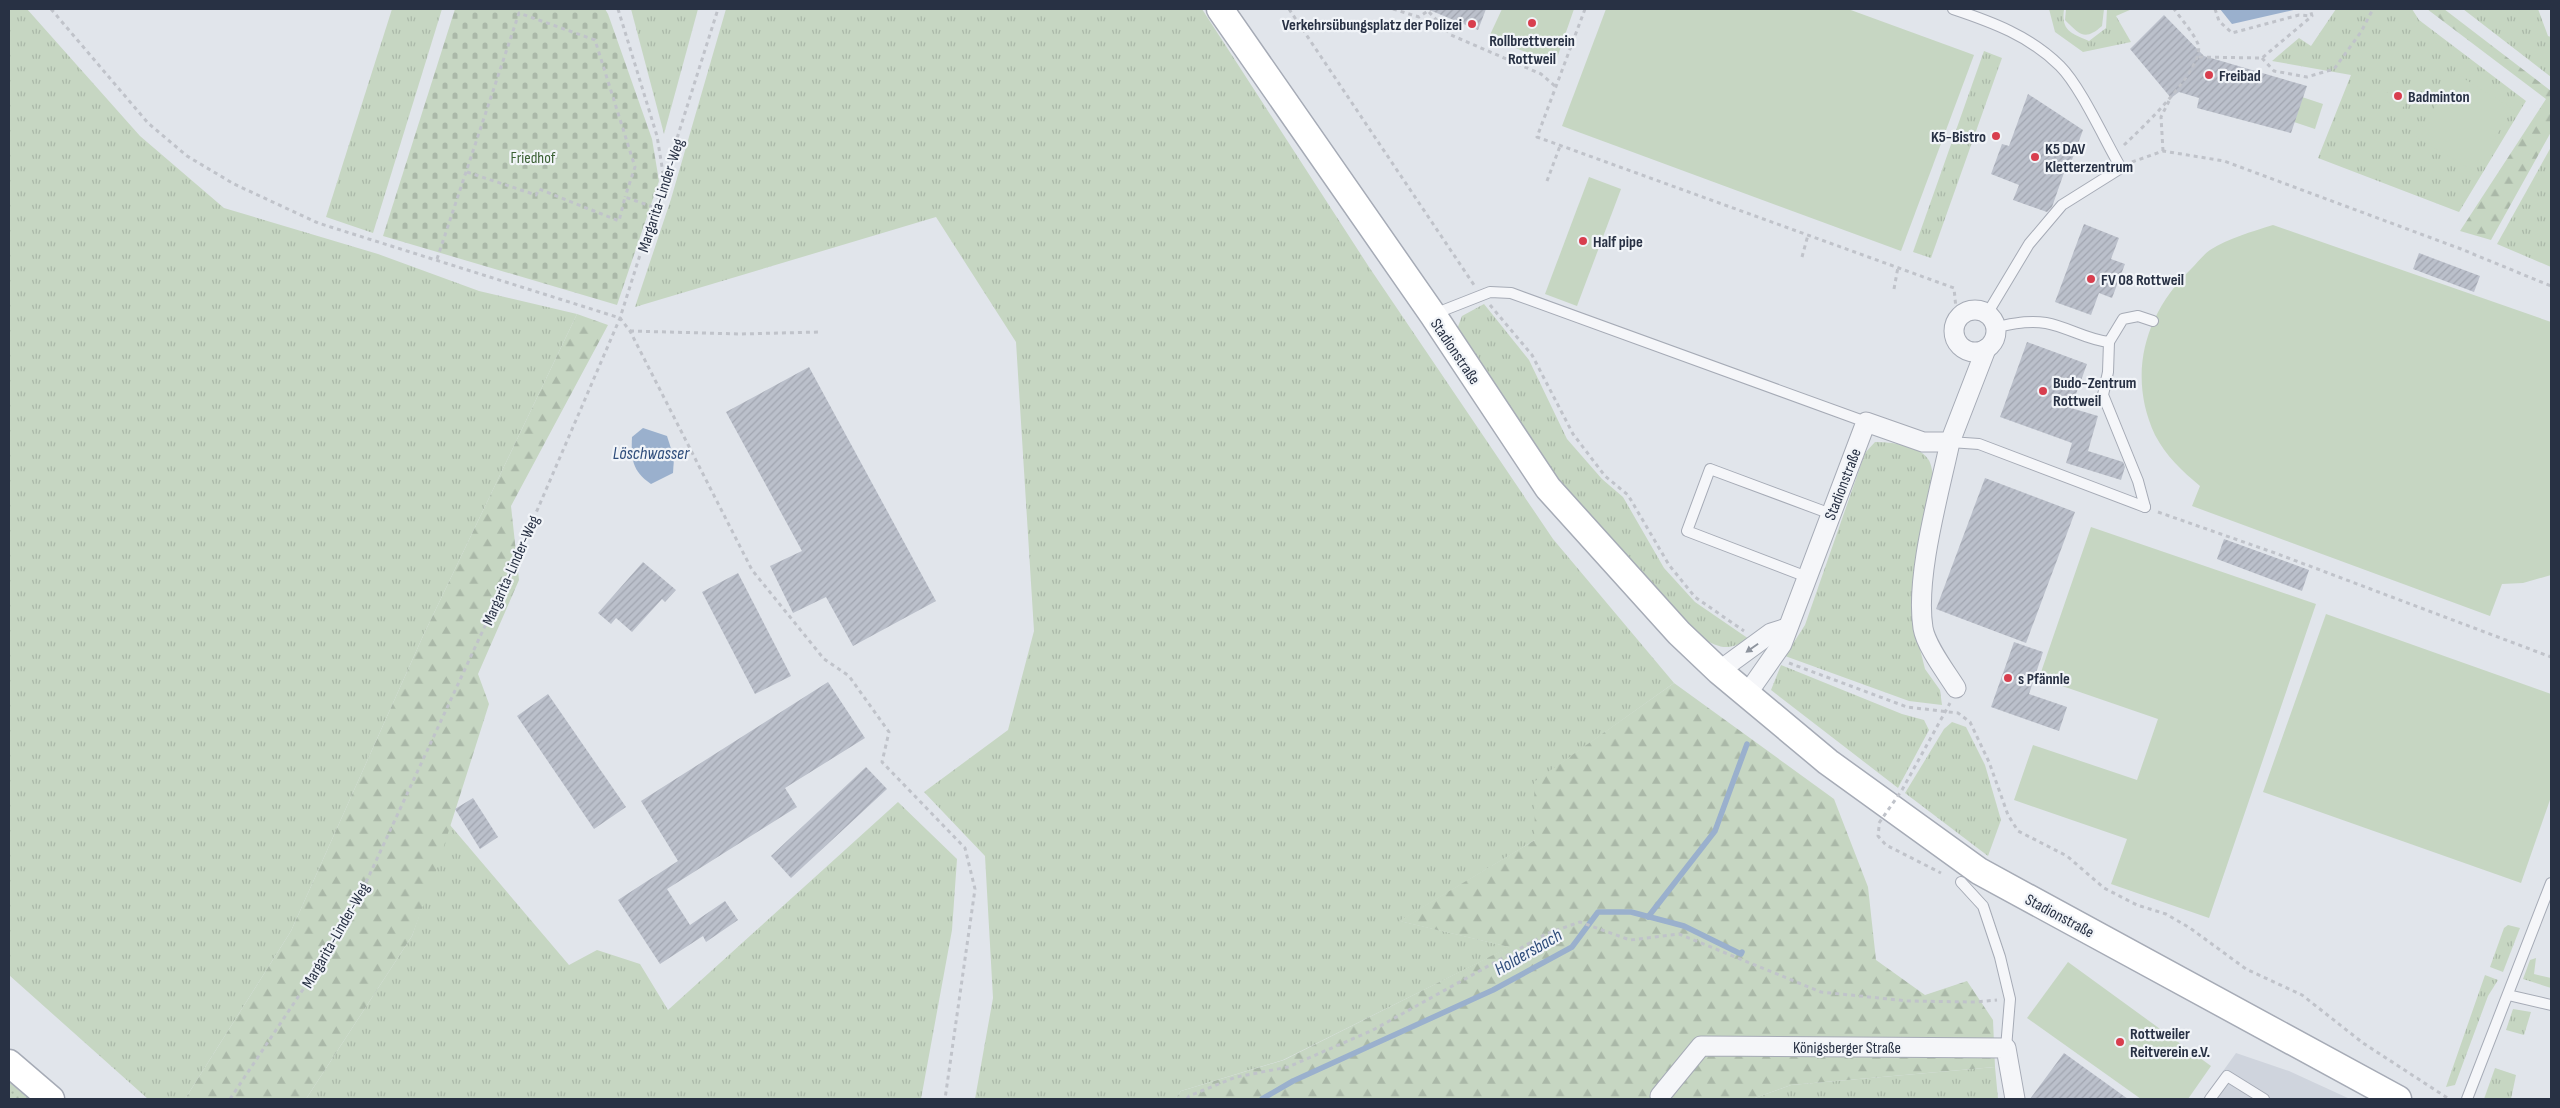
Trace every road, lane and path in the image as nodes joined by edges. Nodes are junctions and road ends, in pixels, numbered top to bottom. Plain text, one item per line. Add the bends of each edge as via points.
1 (52, 9) edge
2 (618, 9) edge
3 (718, 9) edge
4 (1220, 9) edge
5 (1289, 9) edge
6 (1392, 9) edge
7 (1585, 9) edge
8 (1952, 9) edge
9 (2174, 9) edge
10 (2215, 9) edge
11 (2310, 9) edge
12 (2373, 9) edge
13 (1430, 10) edge
14 (2312, 16) junction
15 (2198, 57) junction
16 (2262, 58) junction
17 (1555, 86) junction
18 (2171, 98) junction
19 (1560, 146) junction
20 (2163, 151) junction
21 (2114, 155) junction
22 (2121, 168) junction
23 (467, 172) junction
24 (1547, 181) dead end
25 (665, 182) junction
26 (625, 197) junction
27 (656, 208) junction
28 (1808, 235) junction
29 (1802, 257) dead end
30 (437, 259) junction
31 (1898, 267) junction
32 (2551, 286) edge
33 (1894, 289) dead end
34 (1481, 295) junction
35 (1433, 315) junction
36 (620, 318) junction
37 (1957, 319) junction
38 (1991, 320) junction
39 (2153, 321) dead end
40 (630, 331) junction
41 (820, 332) dead end
42 (2109, 342) junction
43 (1986, 349) junction
44 (1866, 422) junction
45 (1950, 442) junction
46 (2145, 507) junction
47 (1831, 514) junction
48 (1808, 576) junction
49 (1787, 628) junction
50 (1760, 642) junction
51 (1775, 655) junction
52 (2551, 657) edge
53 (1719, 671) junction
54 (1956, 688) dead end
55 (1746, 694) junction
56 (1945, 713) junction
57 (1961, 882) joint
58 (2551, 883) edge
59 (2508, 995) junction
60 (2010, 999) junction
61 (2551, 1004) edge
62 (2006, 1048) junction
63 (9, 1064) edge
64 (1660, 1096) dead end
65 (51, 1099) edge
66 (230, 1099) edge
67 (944, 1099) edge
68 (1187, 1099) edge
69 (2015, 1099) edge
70 (2210, 1099) edge
71 (2264, 1099) edge
72 (2398, 1099) edge
73 (2449, 1099) edge
74 (2467, 1099) edge

1 - 30 path via 148,123 186,156 234,184 318,223
2 - 25 path via 657,136
3 - 25 path, Margarita-Linder-Weg
4 - 35 street, Stadionstraße
5 - 34 path
6 - 13 path via 1419,17
7 - 17 path
8 - 21 lane via 1991,21 2028,40 2061,67
9 - 15 path via 2198,45
10 - 14 path via 2218,21 2232,33 2299,15
11 - 14 path
12 - 16 path via 2362,32 2334,69 2306,77 2274,71
13 - 17 path via 1451,35 1541,74
14 - 16 path
15 - 16 path
15 - 18 path
17 - 19 path via 1537,137
18 - 20 path via 2161,117
18 - 21 path
19 - 24 path
19 - 28 path
20 - 22 path
20 - 32 path via 2224,161
21 - 22 lane
22 - 38 lane via 2062,205 2029,244
23 - 26 path via 536,195 539,189 619,221
23 - 26 path via 519,13 595,40 635,168
23 - 30 path
25 - 27 path, Margarita-Linder-Weg
26 - 27 path
27 - 36 path, Margarita-Linder-Weg
28 - 29 path
28 - 31 path
30 - 36 path
31 - 33 path
31 - 37 path via 1954,288
34 - 35 lane
34 - 44 lane via 1511,293
34 - 50 path via 1532,355 1573,434 1605,476 1628,495 1669,566 1695,597
35 - 53 street, Stadionstraße via 1548,488 1678,633
36 - 40 path
36 - 66 path, Margarita-Linder-Weg via 517,558 362,891 306,985
37 - 38 street via 1971,310
37 - 43 street via 1954,334 1957,342 1970,352
38 - 42 lane via 2047,323
38 - 43 street via 1996,336
39 - 42 lane via 2138,316 2124,319
40 - 41 path
40 - 67 path via 752,570 824,659 849,676 889,732 882,762 966,848 975,889
42 - 46 lane via 2103,395 2138,481
43 - 45 street
44 - 45 street via 1923,442
44 - 47 street, Stadionstraße
45 - 46 lane via 1979,444
45 - 54 street via 1922,584 1923,629
46 - 52 path
47 - 48 street, Stadionstraße
47 - 48 lane via 1710,469 1687,531
48 - 49 street, Stadionstraße
49 - 50 street via 1771,633
49 - 51 street, Stadionstraße
50 -> 53 street
51 - 55 street, Stadionstraße
51 - 56 path via 1907,707
53 - 55 street, Stadionstraße
55 - 72 street, Stadionstraße via 1828,762 1979,870
56 - 57 path, bridge via 1902,790 1879,823 1878,836 1886,845
56 - 73 path via 1958,713 1970,722 2008,815 2018,831 2067,856 2104,888 2137,905 2166,914 2190,928 2246,970 2302,995 2363,1043
57 - 60 lane via 1983,906
58 - 59 lane
59 - 61 lane
59 - 74 lane
60 - 62 lane
60 - 68 path via 1908,1001 1822,992 1679,934 1630,940 1580,922 1546,934 1372,1030 1288,1067 1236,1078
62 - 64 street, Königsberger Straße via 1701,1046
62 - 69 street
63 - 65 street
70 - 71 lane via 2227,1076

